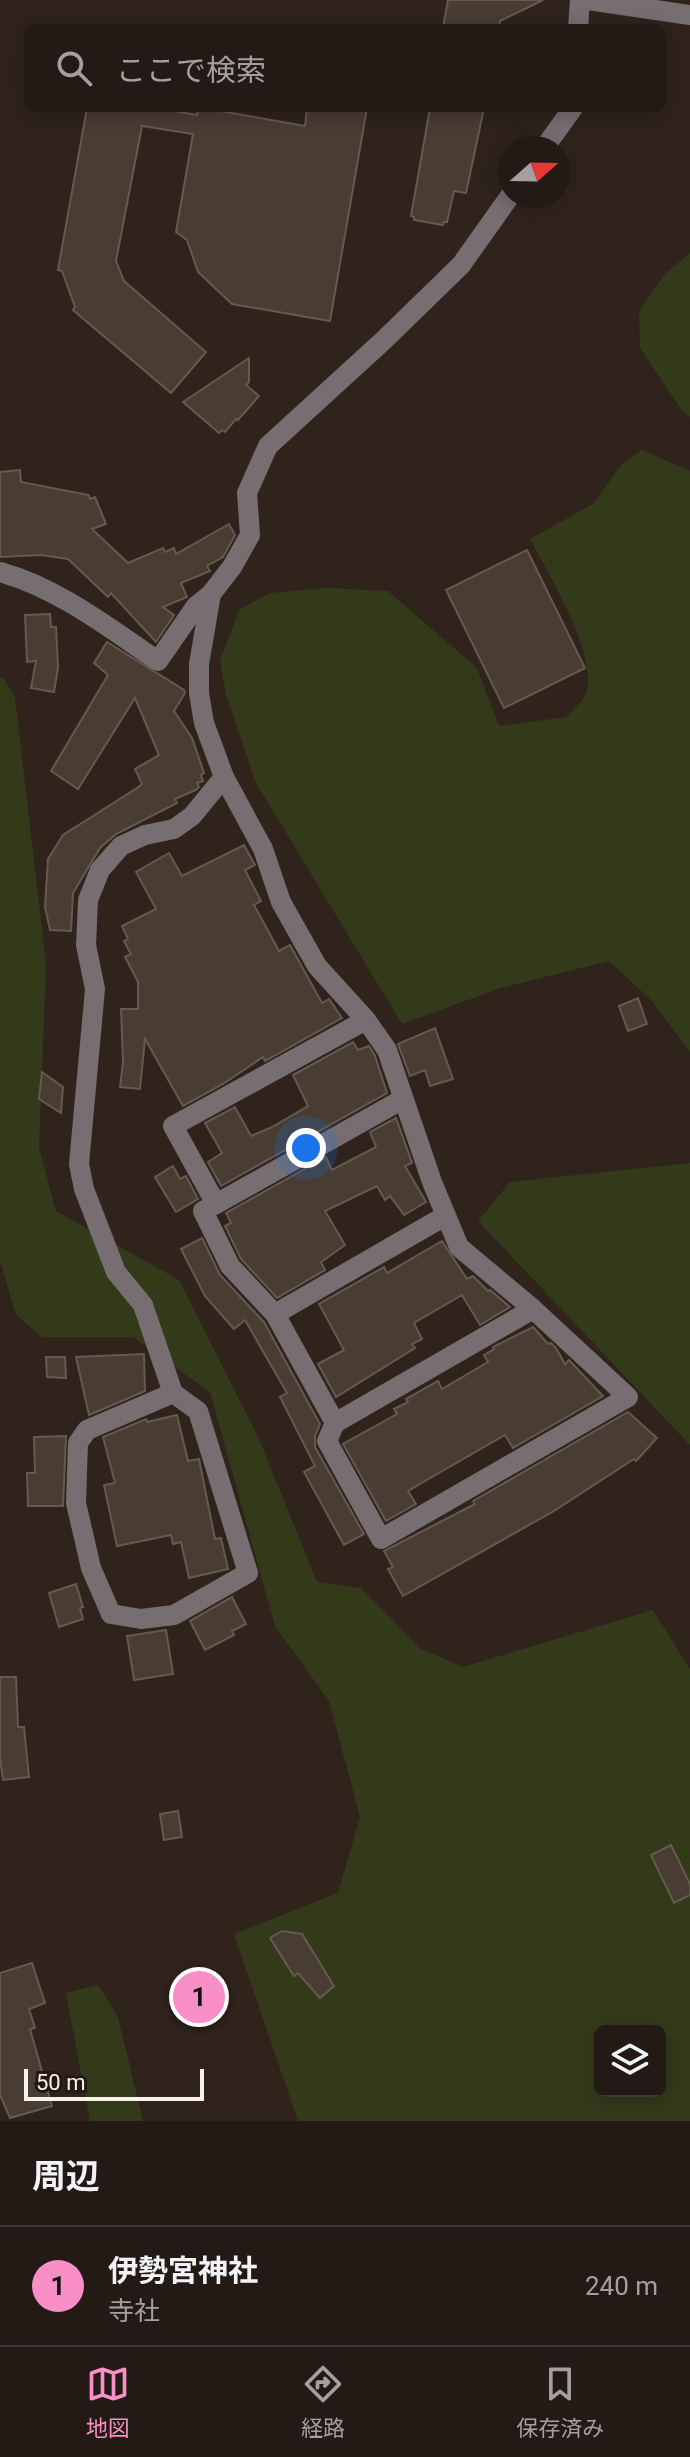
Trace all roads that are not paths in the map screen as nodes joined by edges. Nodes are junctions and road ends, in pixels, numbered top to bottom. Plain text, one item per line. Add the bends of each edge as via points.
1 (580, 0) edge
2 (588, 0) edge
3 (690, 15) edge
4 (578, 24) edge
5 (570, 112) edge
6 (553, 136) edge
7 (501, 208) edge
8 (0, 572) edge
9 (211, 594) junction
10 (224, 777) junction
11 (366, 1020) junction
12 (403, 1099) junction
13 (216, 1204) junction
14 (445, 1216) junction
15 (533, 1309) junction
16 (275, 1314) junction
17 (173, 1393) junction
18 (335, 1423) junction

1 - 4 street
2 - 3 street
5 - 6 street
7 - 9 street via 461,265 268,446 247,493 250,535
8 - 9 street via 77,607 158,661 196,606
9 - 10 street via 199,693
10 - 11 street via 263,849 281,902 317,966
10 - 17 street via 174,829 121,846 100,870 88,900 86,945 95,989 79,1164 116,1272 143,1305
11 - 12 street via 387,1050
11 - 13 street via 173,1126
12 - 13 street
12 - 14 street
13 - 16 street via 203,1211 230,1266
14 - 15 street via 459,1247
14 - 16 street
15 - 18 street
15 - 18 street via 628,1397 381,1539 327,1441
16 - 18 street
17 - 17 street via 198,1411 248,1573 174,1615 141,1619 111,1614 91,1568 76,1503 78,1443 87,1430

